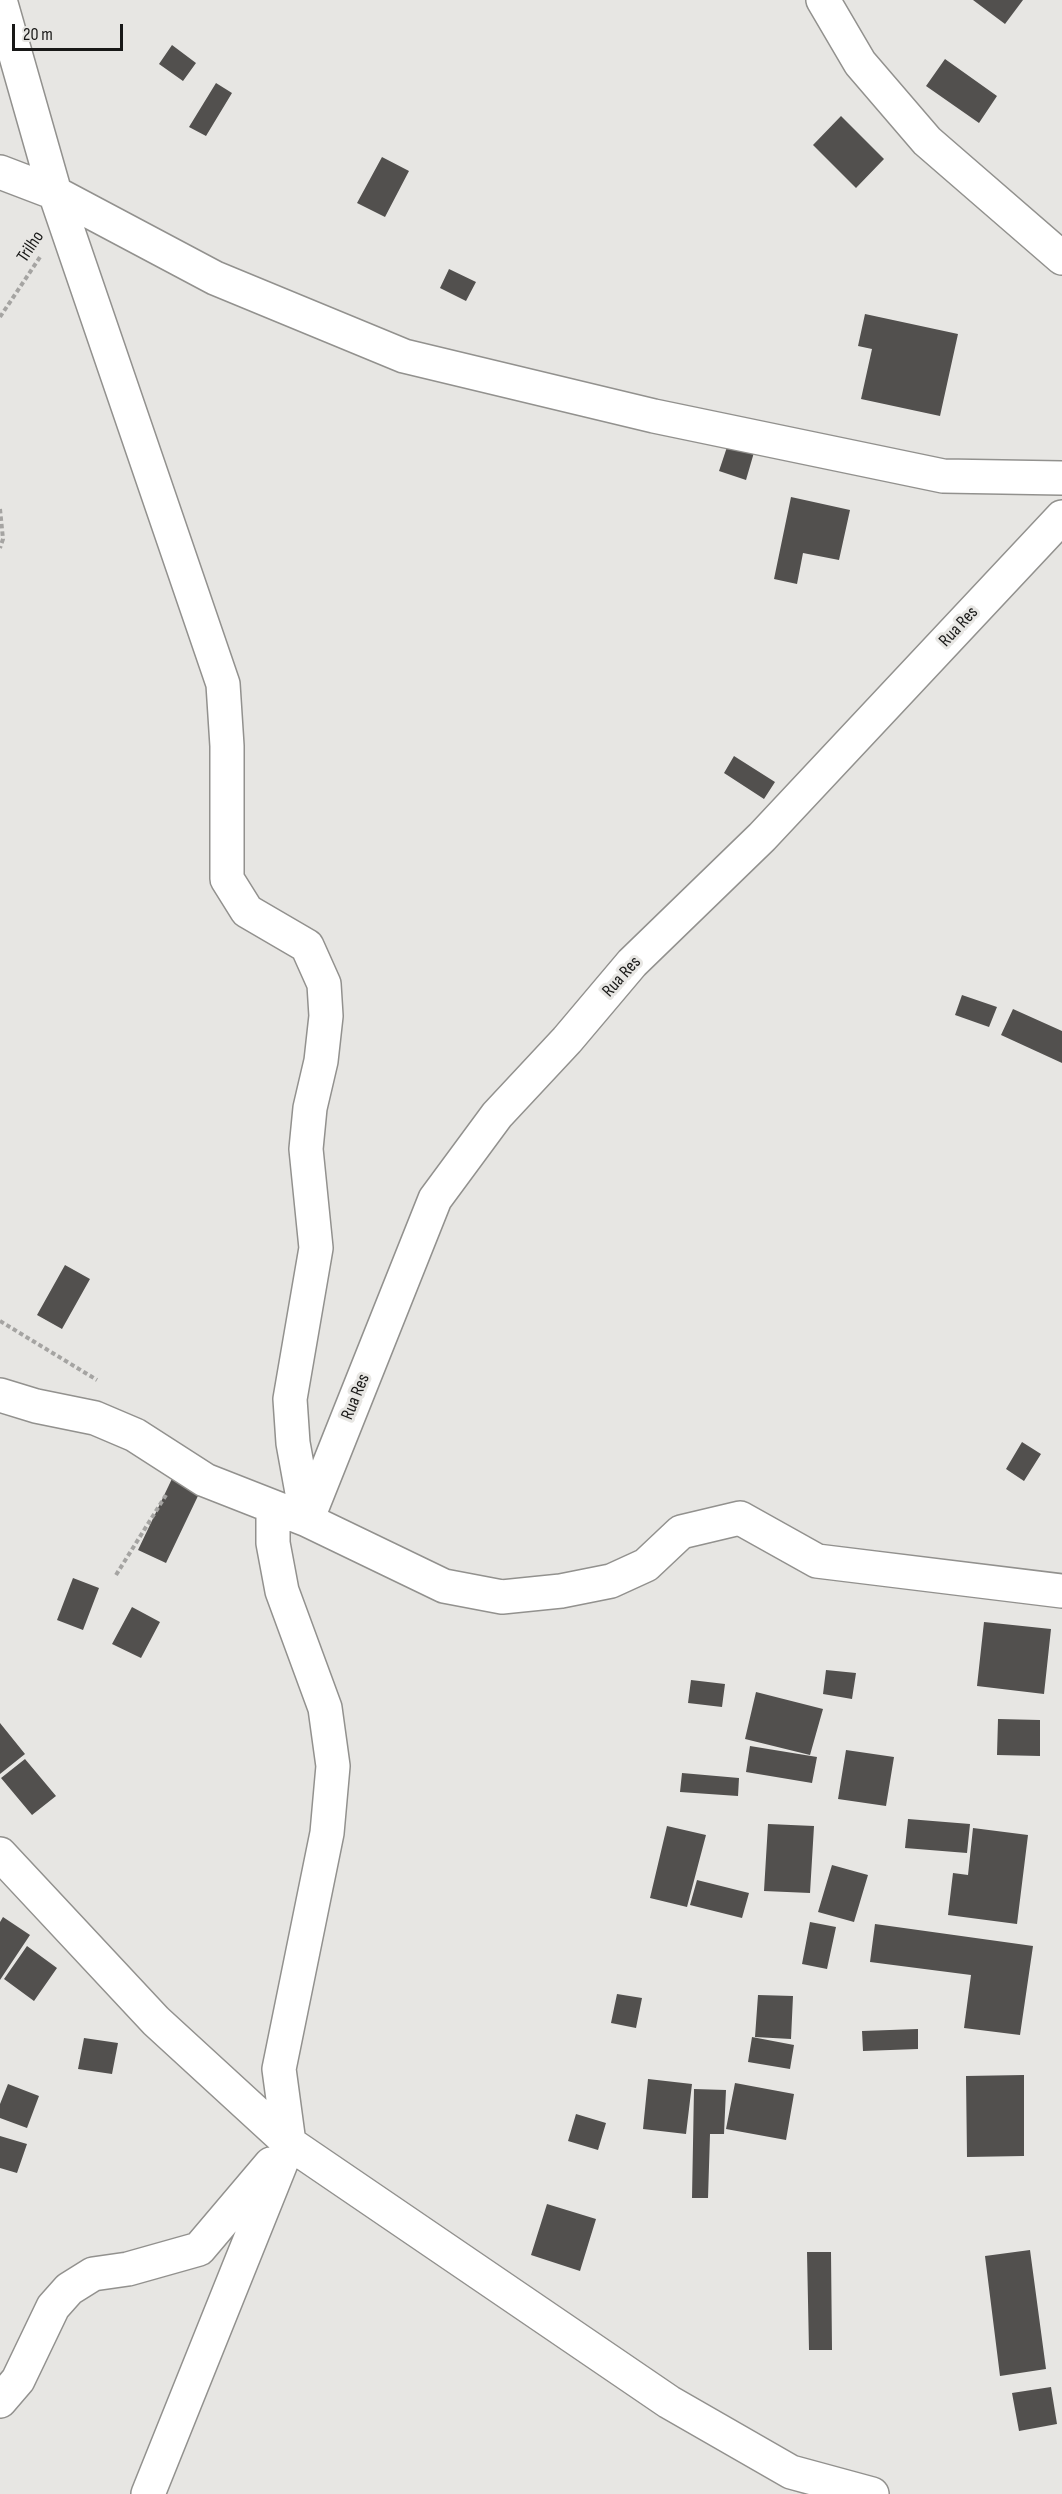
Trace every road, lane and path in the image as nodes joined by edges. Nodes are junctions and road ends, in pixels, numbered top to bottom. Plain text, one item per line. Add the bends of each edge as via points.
1 (0, 0) edge
2 (823, 0) edge
3 (0, 172) edge
4 (60, 207) junction
5 (1062, 258) edge
6 (0, 317) edge
7 (1062, 478) edge
8 (0, 509) edge
9 (1062, 517) edge
10 (0, 548) edge
11 (0, 1395) edge
12 (273, 1507) junction
13 (307, 1520) junction
14 (1062, 1591) edge
15 (0, 1854) edge
16 (289, 2143) junction
17 (0, 2401) edge
18 (148, 2494) edge
19 (872, 2494) edge

1 - 4 street
2 - 5 street via 860,63 927,141
3 - 4 street
4 - 6 path, Trilho
4 - 7 street via 215,278 404,356 654,416 943,476
4 - 13 street via 223,684 227,879 248,911 307,946 324,984 327,1016 306,1149 316,1248 290,1399 293,1443
8 - 10 path
9 - 13 street, Rua Res via 762,837 632,963 497,1115 435,1199
11 - 12 street via 95,1418 135,1435 205,1480
12 - 13 street
12 - 16 street via 273,1543 282,1591 325,1708 333,1766 327,1833 279,2069
13 - 14 street via 444,1586 502,1596 561,1592 611,1581 646,1565 681,1532 740,1518 817,1561
15 - 16 street via 156,2021
16 - 17 street via 200,2249 128,2269 93,2274 69,2289 53,2307 18,2380
16 - 18 street
16 - 19 street via 669,2402 791,2472

